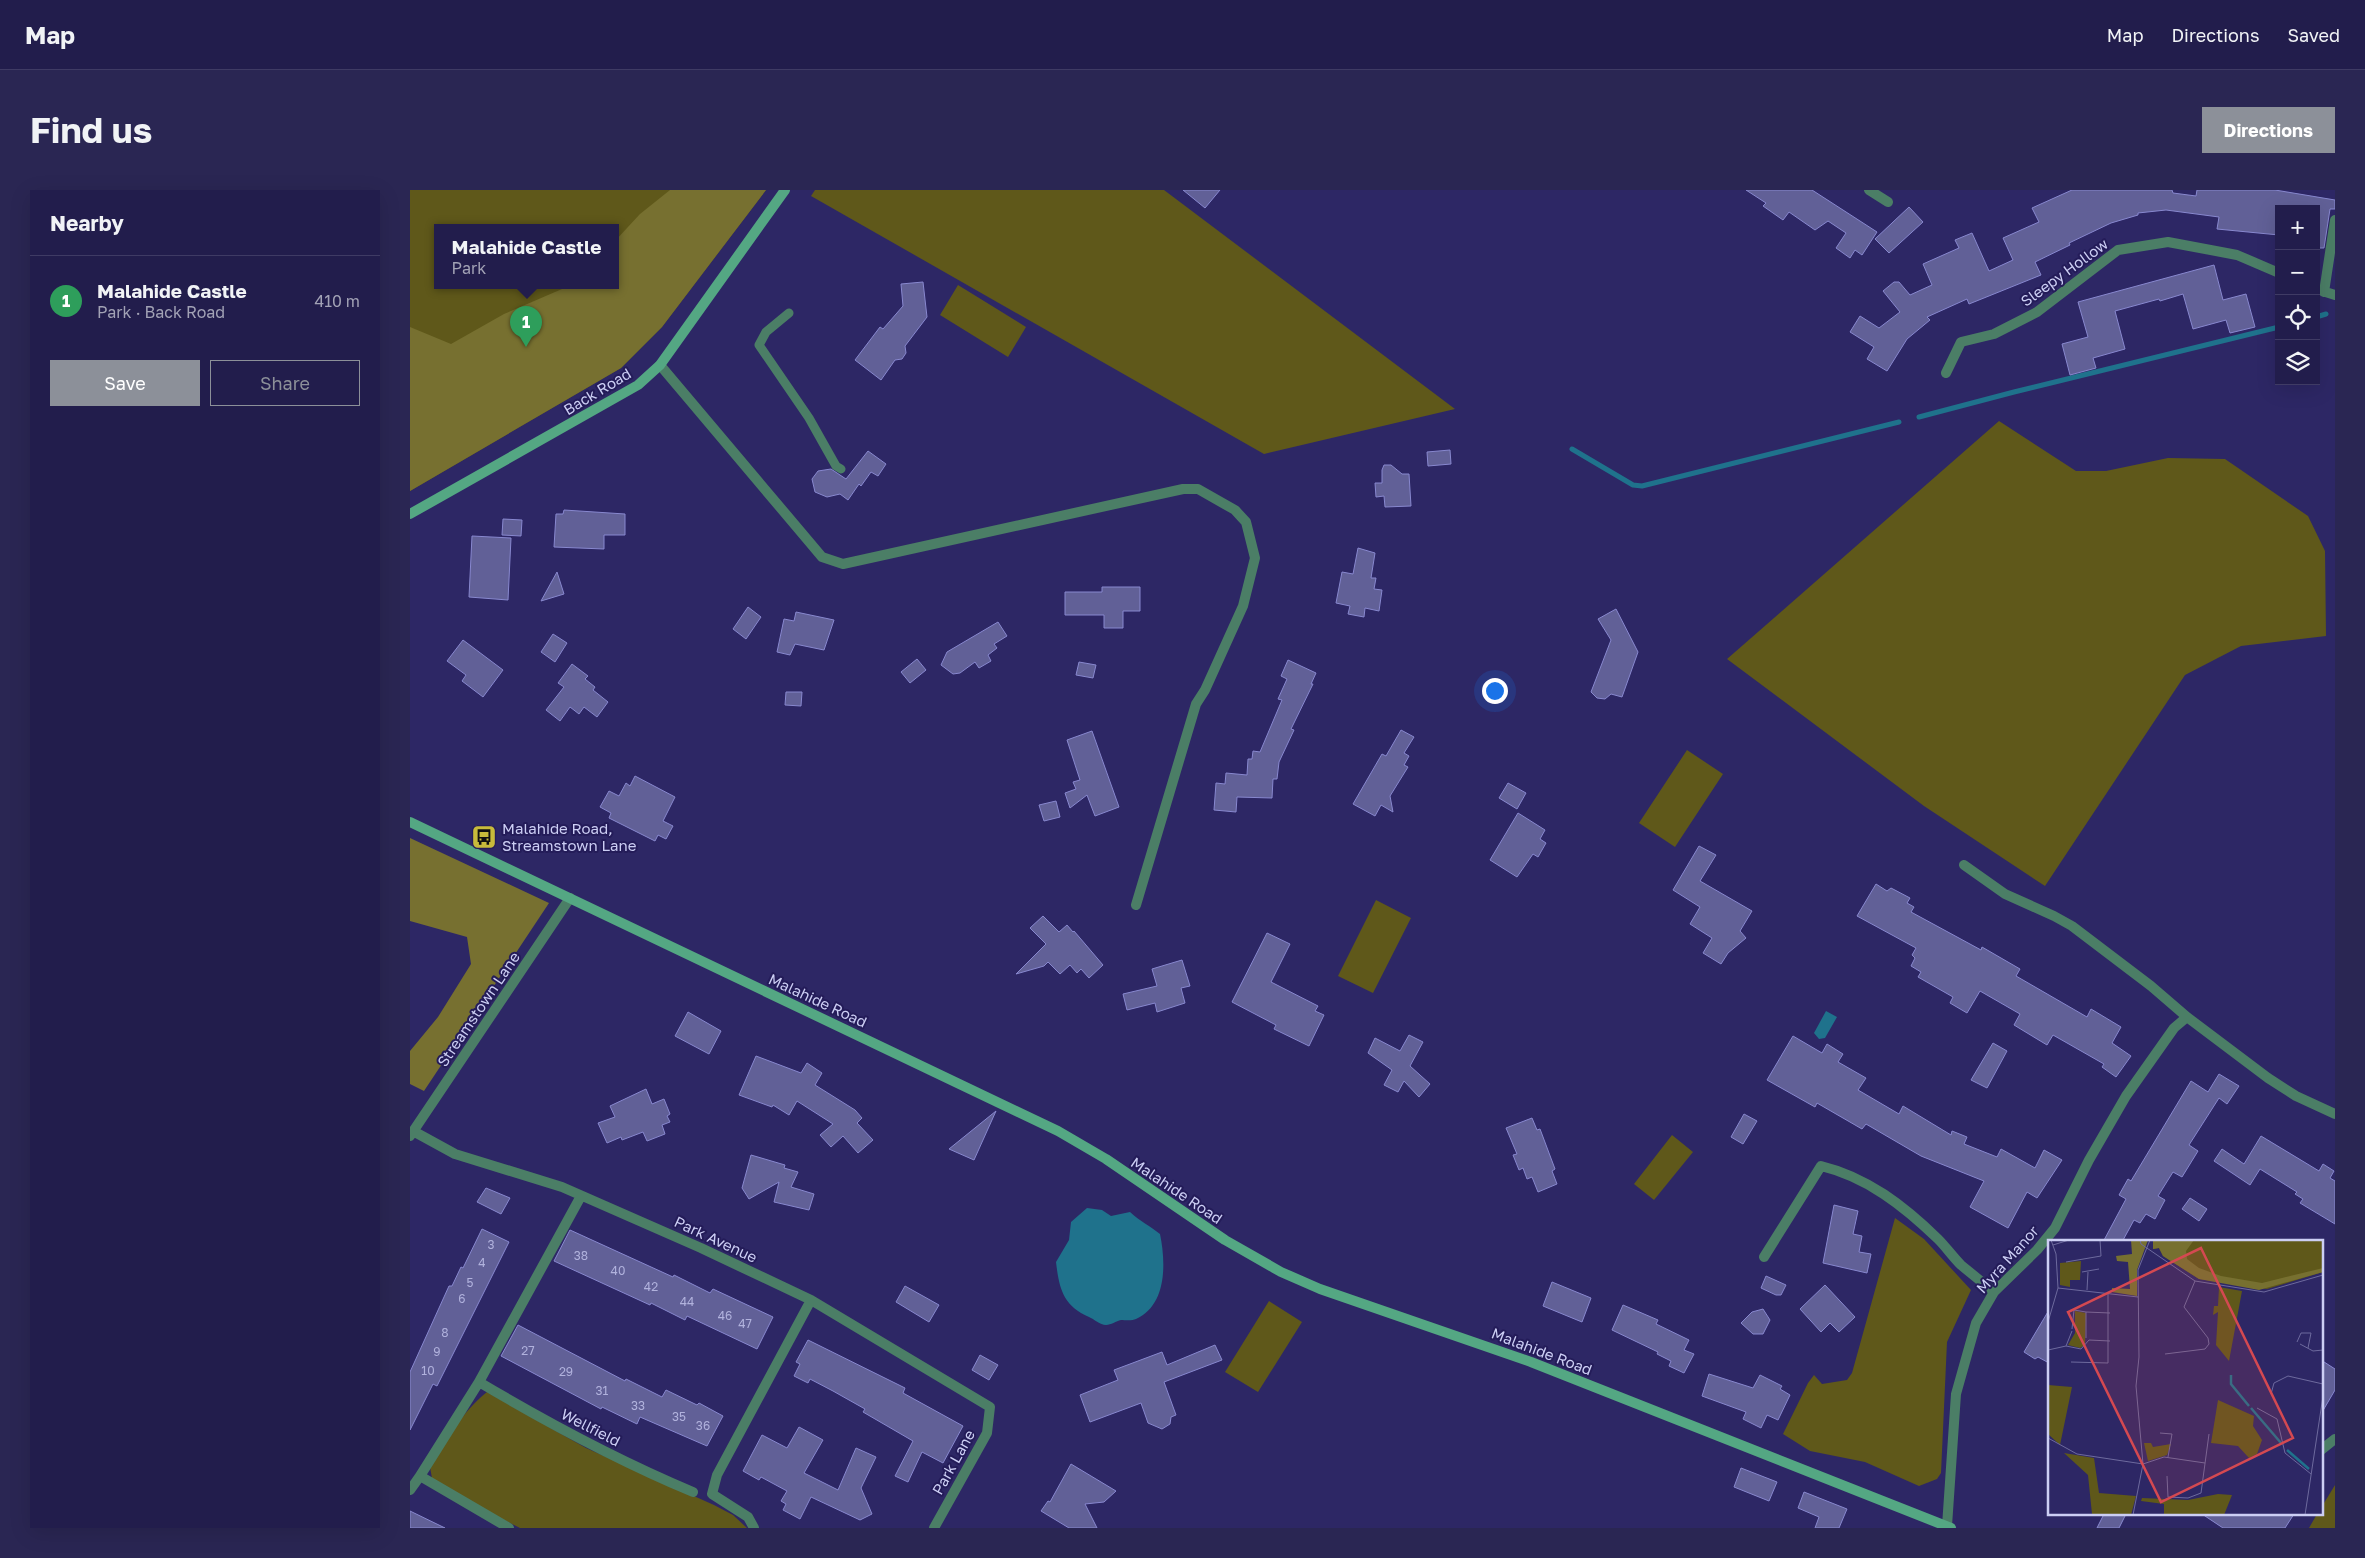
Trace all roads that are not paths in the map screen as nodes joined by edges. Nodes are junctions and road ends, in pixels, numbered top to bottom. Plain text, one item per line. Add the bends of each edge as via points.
1 (785, 190) edge
2 (1869, 190) edge
3 (1888, 202) dead end
4 (2335, 220) edge
5 (2275, 271) edge
6 (2320, 290) edge
7 (2335, 295) edge
8 (789, 313) dead end
9 (660, 366) junction
10 (1946, 373) dead end
11 (841, 469) dead end
12 (410, 514) edge
13 (410, 822) edge
14 (1964, 865) dead end
15 (570, 898) junction
16 (1136, 905) dead end
17 (2187, 1017) junction
18 (2335, 1114) edge
19 (411, 1134) edge
20 (581, 1196) junction
21 (1764, 1257) dead end
22 (1994, 1292) junction
23 (812, 1300) junction
24 (478, 1382) junction
25 (990, 1408) joint
26 (2335, 1439) edge
27 (2322, 1449) edge
28 (420, 1476) junction
29 (410, 1490) edge
30 (693, 1492) dead end
31 (1948, 1527) edge
32 (509, 1528) edge
33 (754, 1528) edge
34 (934, 1528) edge

1 - 9 main road, Back Road
2 - 3 street
4 - 6 street
5 - 10 street, Sleepy Hollow via 2238,255 2168,242 2118,250 2037,312 1994,334 1961,342
6 - 7 street
8 - 11 lane via 766,332 759,345 809,418 836,466
9 - 12 main road, Back Road via 614,400
9 - 16 street via 822,557 843,564 1183,489 1198,489 1235,510 1246,522 1255,558 1246,596 1196,704
13 - 15 main road, Malahide Road
14 - 17 street via 2005,894 2072,926
15 - 19 street, Streamstown Lane
15 - 31 main road, Malahide Road via 1058,1131 1106,1159 1225,1240 1281,1272 1320,1289 1531,1362
17 - 18 street via 2268,1078 2296,1096
17 - 22 street, Myra Manor via 2174,1028 2126,1096 2088,1160 2055,1228
19 - 20 street, Park Avenue via 455,1154 562,1187
20 - 23 street, Park Avenue
20 - 24 street
21 - 22 street via 1821,1166 1862,1180 1888,1197
22 - 31 street, Myra Manor via 1976,1323 1956,1394
23 - 25 street, Park Avenue
23 - 33 street via 717,1474 712,1494 748,1517
24 - 28 street
24 - 30 street, Wellfield via 592,1445
25 - 34 street, Park Lane via 987,1433
26 - 27 street
28 - 29 street
28 - 32 street

